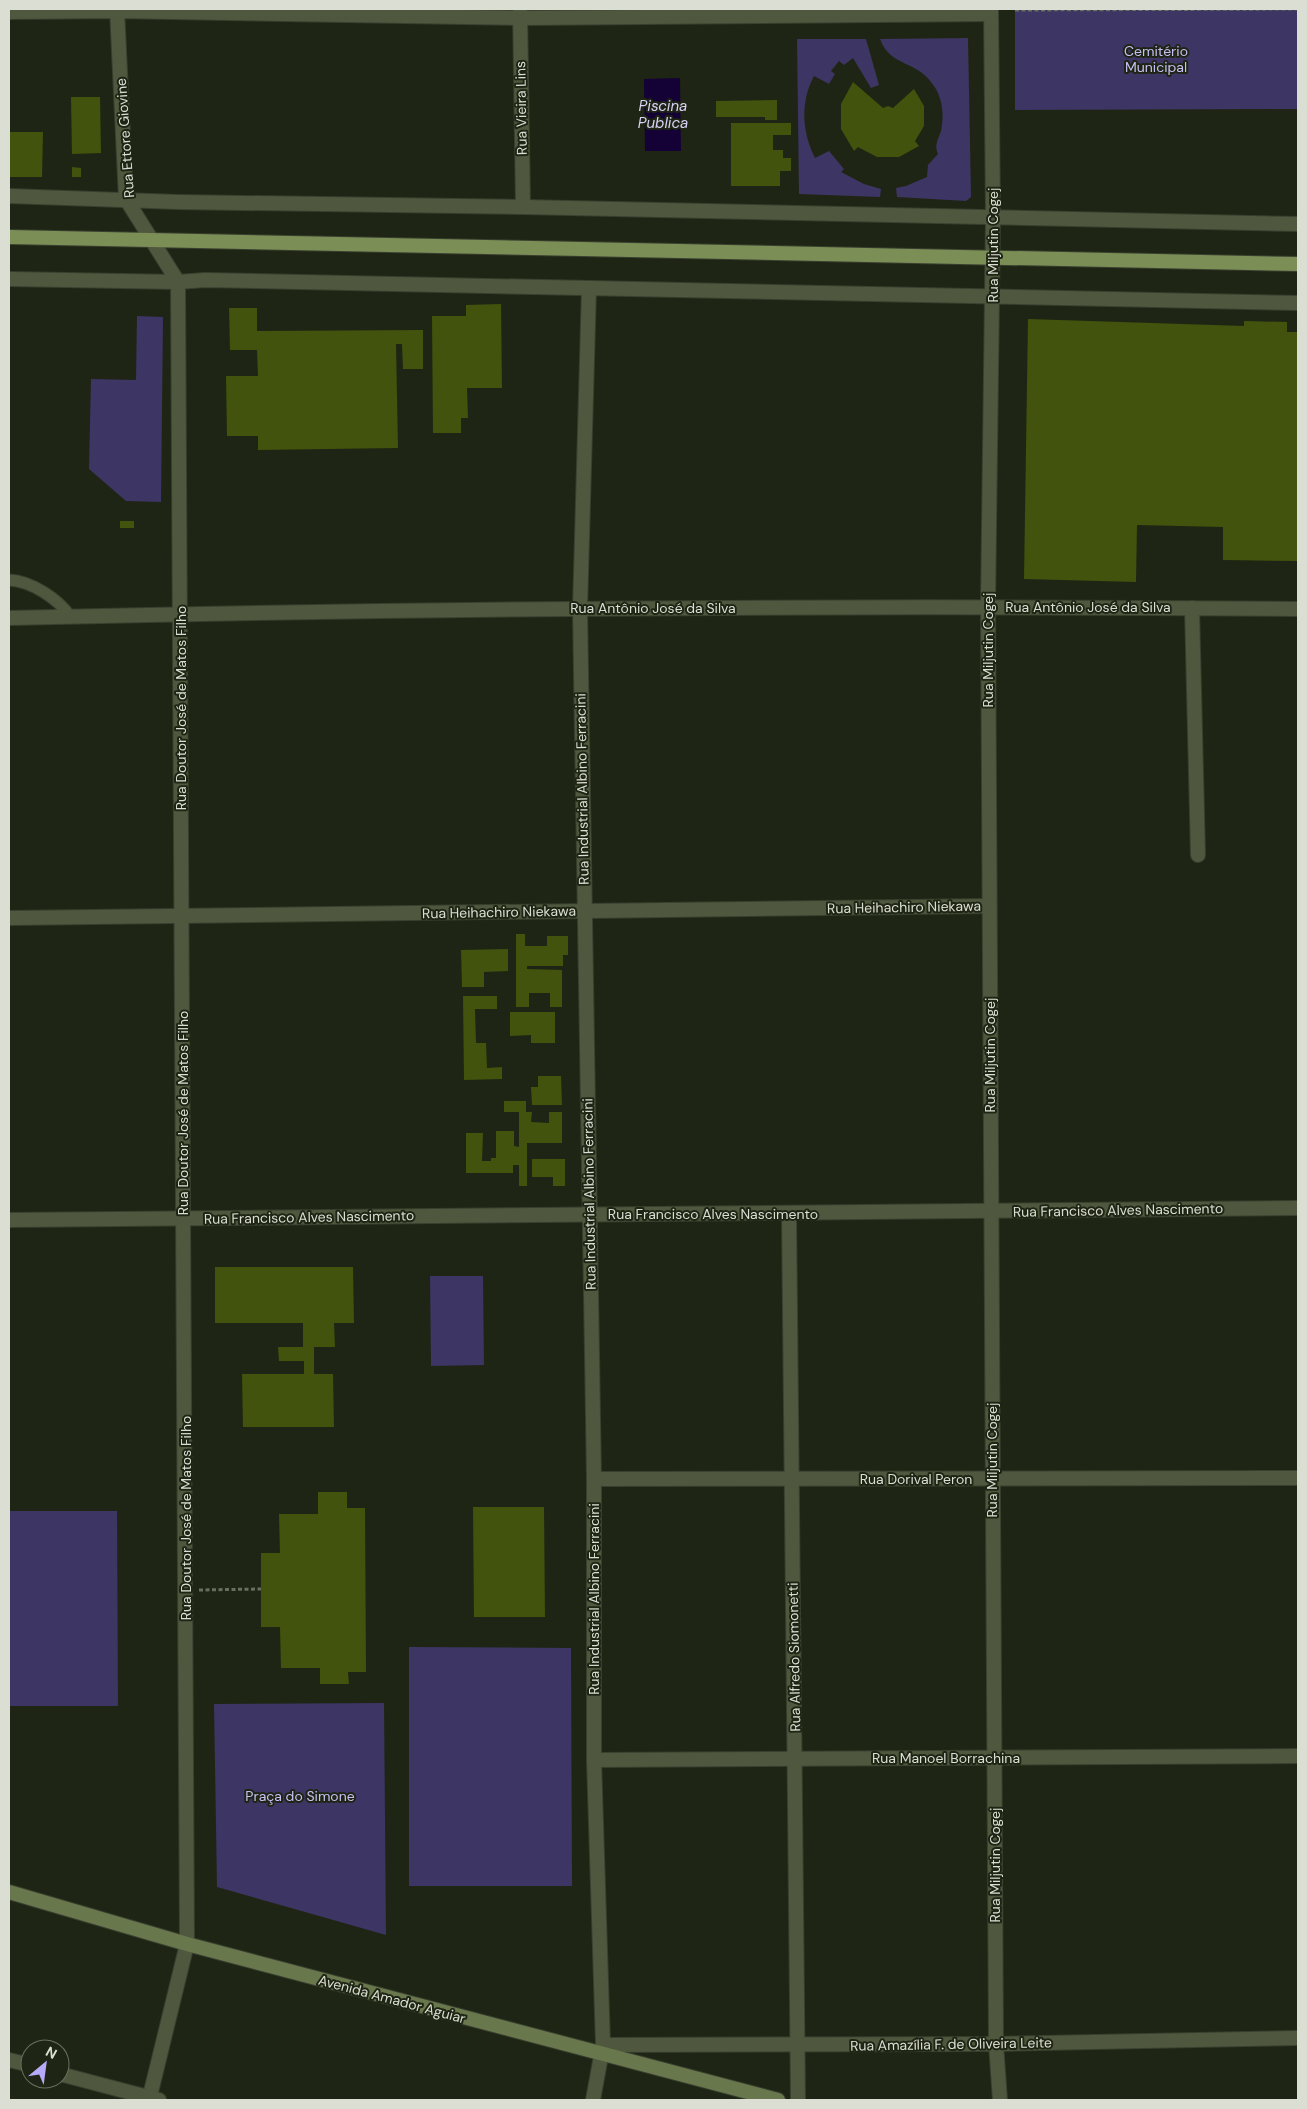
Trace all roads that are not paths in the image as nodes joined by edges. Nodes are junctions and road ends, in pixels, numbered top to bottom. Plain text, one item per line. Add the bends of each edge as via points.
1 (117, 10) edge
2 (991, 11) edge
3 (9, 12) edge
4 (520, 14) edge
5 (9, 196) edge
6 (126, 199) junction
7 (523, 207) junction
8 (993, 217) junction
9 (1298, 224) edge
10 (9, 237) edge
11 (152, 240) junction
12 (993, 258) junction
13 (1298, 264) edge
14 (9, 279) edge
15 (178, 282) junction
16 (589, 288) junction
17 (992, 296) junction
18 (1298, 303) edge
19 (9, 580) edge
20 (988, 606) junction
21 (1192, 608) junction
22 (1298, 608) edge
23 (580, 609) junction
24 (180, 614) junction
25 (70, 616) junction
26 (9, 618) edge
27 (1198, 855) dead end
28 (989, 906) junction
29 (584, 911) junction
30 (182, 916) junction
31 (9, 918) edge
32 (1298, 1208) edge
33 (991, 1211) junction
34 (789, 1213) junction
35 (590, 1214) junction
36 (184, 1218) junction
37 (9, 1220) edge
38 (992, 1478) junction
39 (1298, 1478) edge
40 (594, 1479) junction
41 (790, 1479) junction
42 (1298, 1756) edge
43 (994, 1758) junction
44 (796, 1759) junction
45 (594, 1760) junction
46 (9, 1892) edge
47 (187, 1944) junction
48 (1298, 2038) edge
49 (996, 2044) junction
50 (798, 2045) junction
51 (603, 2050) junction
52 (70, 2077) edge
53 (152, 2099) edge
54 (593, 2100) edge
55 (778, 2100) edge
56 (798, 2100) edge
57 (1000, 2100) edge

1 - 3 street
1 - 4 street
1 - 6 street, Rua Ettore Giovine
2 - 4 street
2 - 8 street, Rua Miljutin Cogej
4 - 7 street, Rua Vieira Lins
5 - 6 street
6 - 7 street
6 - 11 street, Rua Ettore Giovine
7 - 8 street
8 - 9 street
8 - 12 street, Rua Miljutin Cogej
10 - 11 main road
11 - 12 main road
11 - 15 street, Rua Ettore Giovine
12 - 13 main road
12 - 17 street, Rua Miljutin Cogej
14 - 15 street
15 - 16 street
15 - 24 street, Rua Doutor José de Matos Filho
16 - 17 street
16 - 23 street, Rua Industrial Albino Ferracini
17 - 18 street
17 - 20 street, Rua Miljutin Cogej
19 - 25 lane via 30,584
20 - 21 street, Rua Antônio José da Silva
20 - 23 street, Rua Antônio José da Silva
20 - 28 street, Rua Miljutin Cogej
21 - 22 street, Rua Antônio José da Silva
21 - 27 street
23 - 24 street, Rua Antônio José da Silva
23 - 29 street, Rua Industrial Albino Ferracini
24 - 25 street, Rua Antônio José da Silva
24 - 30 street, Rua Doutor José de Matos Filho
25 - 26 street, Rua Antônio José da Silva
28 - 29 street, Rua Heihachiro Niekawa
28 - 33 street, Rua Miljutin Cogej
29 - 30 street, Rua Heihachiro Niekawa
29 - 35 street, Rua Industrial Albino Ferracini
30 - 31 street, Rua Heihachiro Niekawa
30 - 36 street, Rua Doutor José de Matos Filho
32 - 33 street, Rua Francisco Alves Nascimento
33 - 34 street, Rua Francisco Alves Nascimento
33 - 38 street, Rua Miljutin Cogej
34 - 35 street, Rua Francisco Alves Nascimento
34 - 41 street, Rua Alfredo Siomonetti
35 - 36 street, Rua Francisco Alves Nascimento
35 - 40 street, Rua Industrial Albino Ferracini
36 - 37 street, Rua Francisco Alves Nascimento
36 - 47 street, Rua Doutor José de Matos Filho
38 - 39 street, Rua Dorival Peron
38 - 41 street, Rua Dorival Peron
38 - 43 street, Rua Miljutin Cogej
40 - 41 street, Rua Dorival Peron
40 - 45 street, Rua Industrial Albino Ferracini
41 - 44 street, Rua Alfredo Siomonetti
42 - 43 street, Rua Manoel Borrachina
43 - 44 street, Rua Manoel Borrachina
43 - 49 street, Rua Miljutin Cogej
44 - 45 street, Rua Manoel Borrachina
44 - 50 street, Rua Alfredo Siomonetti
45 - 51 street, Rua Industrial Albino Ferracini
46 - 47 main road, Avenida Amador Aguiar
47 - 51 main road, Avenida Amador Aguiar
47 - 53 street, Rua Doutor José de Matos Filho
48 - 49 street, Rua Amazília F. de Oliveira Leite
49 - 50 street, Rua Amazília F. de Oliveira Leite
49 - 57 street, Rua Miljutin Cogej
50 - 51 street, Rua Amazília F. de Oliveira Leite
50 - 56 street, Rua Alfredo Siomonetti
51 - 54 street, Rua Industrial Albino Ferracini
51 - 55 main road, Avenida Amador Aguiar
52 - 53 street

